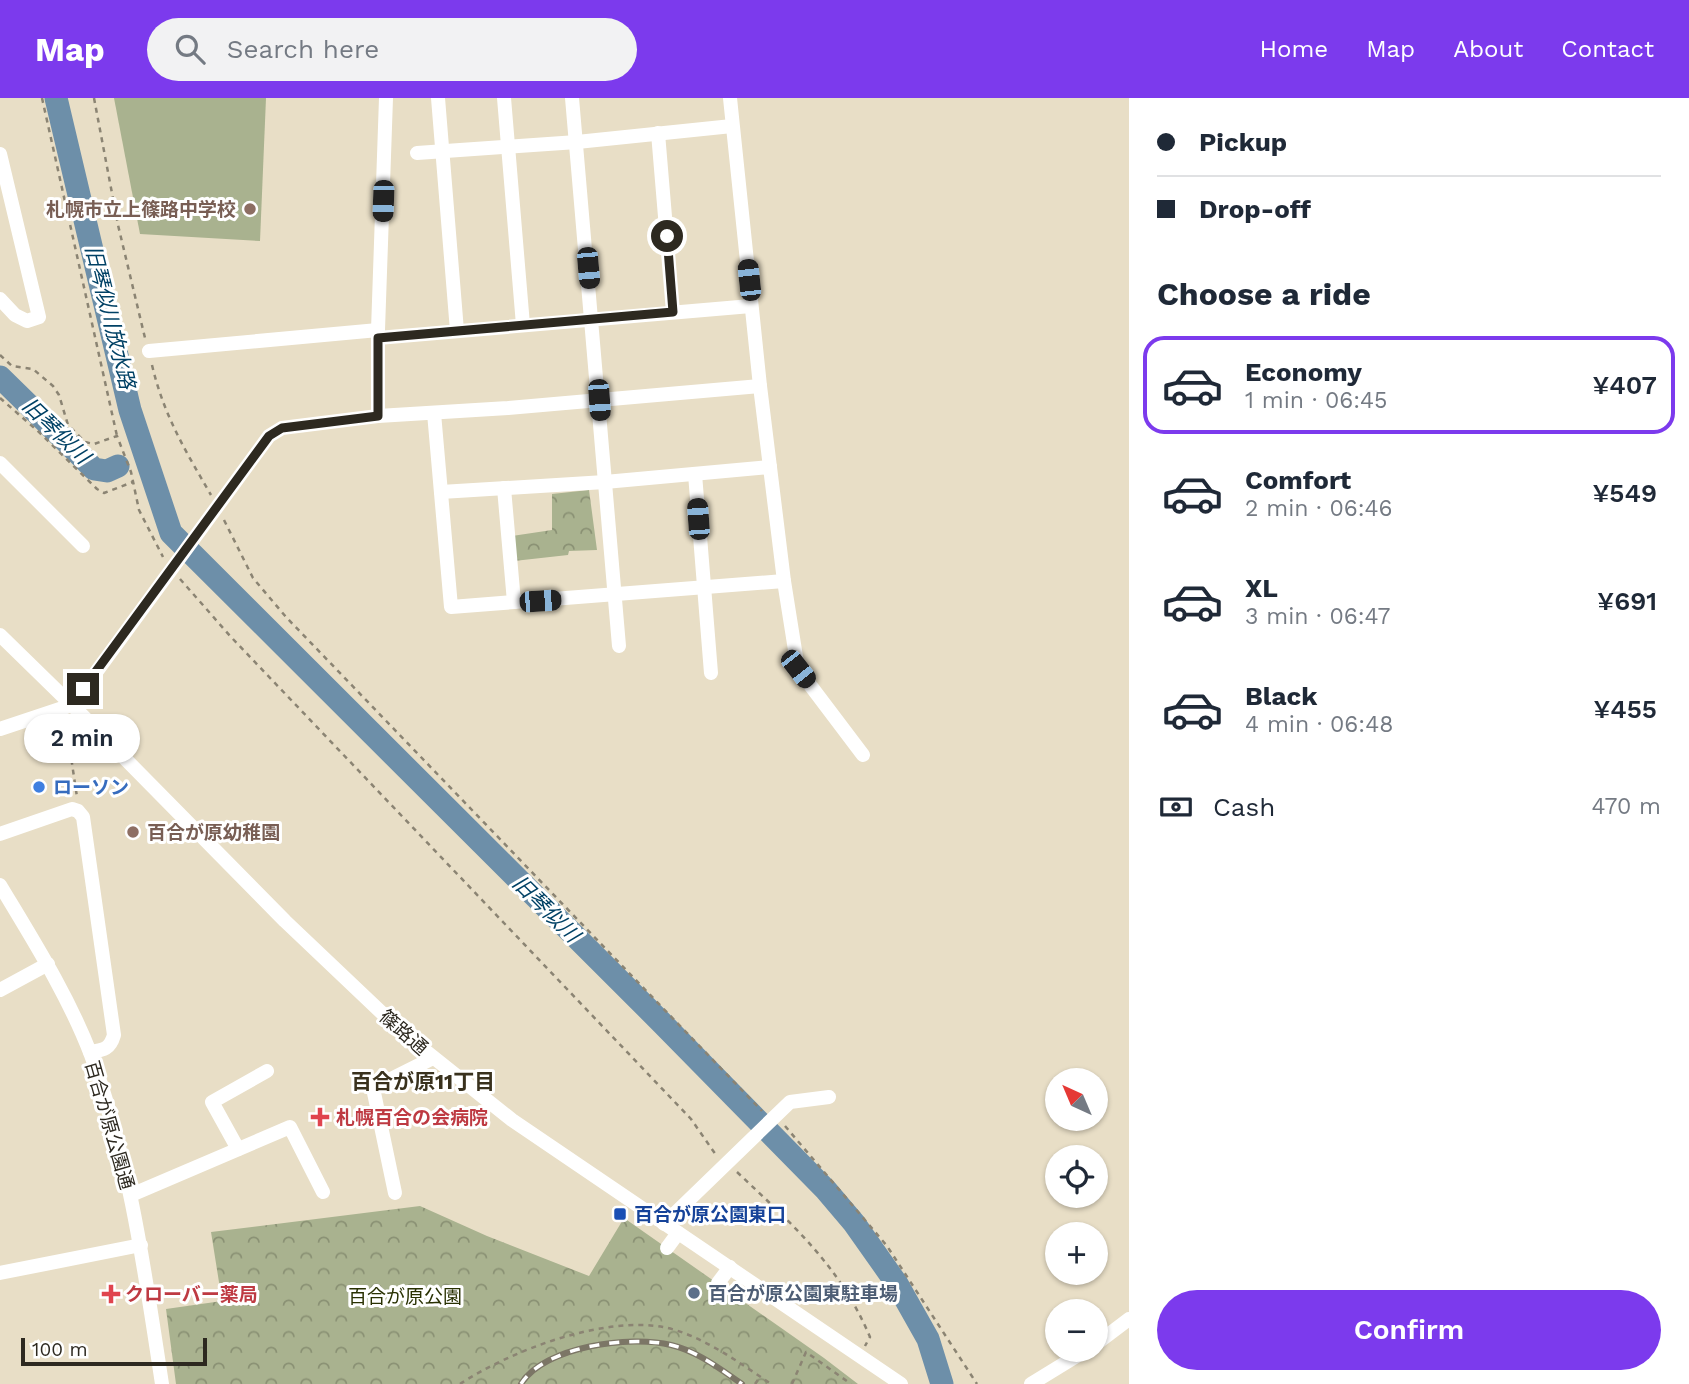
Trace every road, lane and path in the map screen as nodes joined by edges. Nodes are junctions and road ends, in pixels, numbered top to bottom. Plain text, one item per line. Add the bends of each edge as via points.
1 (42, 98) edge
2 (94, 98) edge
3 (386, 98) edge
4 (438, 98) edge
5 (504, 98) edge
6 (572, 98) edge
7 (730, 98) edge
8 (733, 126) junction
9 (658, 133) junction
10 (577, 142) junction
11 (509, 146) junction
12 (443, 151) junction
13 (416, 153) dead end
14 (0, 154) edge
15 (0, 299) edge
16 (751, 306) junction
17 (673, 312) junction
18 (592, 319) junction
19 (523, 325) junction
20 (457, 331) junction
21 (378, 334) junction
22 (149, 351) junction
23 (0, 355) edge
24 (760, 386) junction
25 (0, 398) edge
26 (599, 400) junction
27 (434, 413) junction
28 (378, 416) junction
29 (117, 436) junction
30 (0, 463) edge
31 (770, 467) junction
32 (695, 474) junction
33 (133, 482) junction
34 (605, 482) junction
35 (504, 488) junction
36 (441, 492) junction
37 (213, 498) dead end
38 (217, 515) junction
39 (83, 546) dead end
40 (172, 561) junction
41 (178, 576) dead end
42 (784, 581) junction
43 (702, 588) junction
44 (615, 595) junction
45 (514, 602) junction
46 (0, 635) edge
47 (619, 646) dead end
48 (711, 673) dead end
49 (72, 705) junction
50 (0, 729) edge
51 (67, 730) dead end
52 (863, 755) dead end
53 (78, 811) junction
54 (0, 834) edge
55 (0, 885) edge
56 (48, 964) junction
57 (0, 990) edge
58 (90, 1052) junction
59 (433, 1058) junction
60 (267, 1071) dead end
61 (829, 1097) dead end
62 (772, 1119) junction
63 (238, 1149) junction
64 (729, 1161) junction
65 (323, 1192) dead end
66 (395, 1193) dead end
67 (131, 1195) junction
68 (664, 1224) junction
69 (678, 1233) junction
70 (141, 1245) junction
71 (667, 1248) dead end
72 (730, 1266) junction
73 (0, 1273) edge
74 (718, 1283) dead end
75 (1129, 1319) edge
76 (1108, 1335) edge
77 (859, 1356) junction
78 (1067, 1362) edge
79 (760, 1377) junction
80 (162, 1384) edge
81 (461, 1384) edge
82 (755, 1384) edge
83 (771, 1384) edge
84 (792, 1384) edge
85 (851, 1384) edge
86 (901, 1384) edge
87 (976, 1384) edge
88 (1031, 1384) edge

1 - 29 path
2 - 22 path via 118,225
3 - 21 street
4 - 12 street
5 - 11 street
6 - 10 street
7 - 8 street
8 - 9 street
8 - 16 street
9 - 10 street
9 - 17 street
10 - 11 street
10 - 18 street
11 - 12 street
11 - 19 street
12 - 13 street
12 - 20 street
14 - 15 street via 39,317 27,321
16 - 17 street
16 - 24 street
17 - 18 street
18 - 19 street
18 - 26 street
19 - 20 street
20 - 21 street
21 - 22 street
21 - 28 street
22 - 37 path via 177,438
23 - 29 path via 12,366 33,369 53,386 68,425 85,442 94,444
24 - 26 street
24 - 31 street
25 - 33 path via 97,489 104,493
26 - 27 street
26 - 34 street
27 - 28 street
27 - 36 street
28 - 38 street via 282,428 269,436
29 - 33 path
30 - 39 street
31 - 32 street
31 - 42 street
32 - 34 street
32 - 43 street
33 - 40 path via 149,533
34 - 35 street
34 - 44 street
35 - 36 street
35 - 45 street
36 - 45 street via 451,607
38 - 40 street
38 - 62 path via 253,578 285,617
40 - 49 street
41 - 64 path via 691,1119 719,1160
42 - 43 street
42 - 52 street via 798,669
43 - 44 street
43 - 48 street
44 - 45 street
44 - 47 street
46 - 49 street, 篠路通
49 - 50 street
49 - 59 street, 篠路通 via 285,921
51 - 53 path
53 - 54 street via 72,809
53 - 58 street via 83,817 114,1035 105,1050
55 - 56 street, 百合が原公園通
56 - 57 street
56 - 58 street, 百合が原公園通
58 - 67 street, 百合が原公園通
59 - 66 street via 373,1088
59 - 68 street, 篠路通 via 512,1120
60 - 63 street via 212,1102
61 - 62 street via 790,1102
62 - 64 street
62 - 87 path via 783,1122 887,1245
63 - 65 street via 290,1127
63 - 67 street
64 - 68 street
64 - 77 path via 843,1283 870,1337
67 - 70 street, 百合が原公園通
68 - 69 street, 篠路通
69 - 71 street
69 - 72 street, 篠路通
70 - 73 street
70 - 80 street, 百合が原公園通
72 - 74 street
72 - 77 street, 篠路通
75 - 76 street
77 - 86 street, 篠路通
78 - 88 street
79 - 81 path via 729,1356 663,1327 624,1325 562,1337 508,1358
79 - 82 path
79 - 83 path
84 - 85 path via 806,1352

